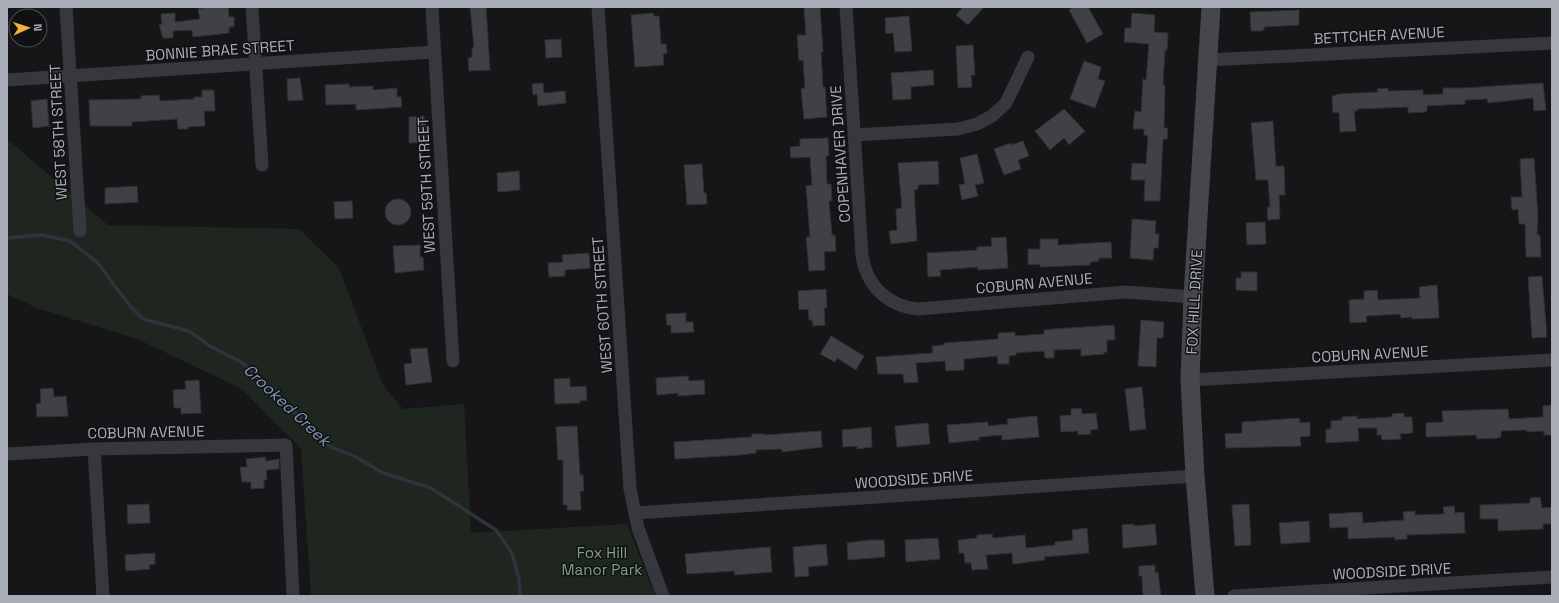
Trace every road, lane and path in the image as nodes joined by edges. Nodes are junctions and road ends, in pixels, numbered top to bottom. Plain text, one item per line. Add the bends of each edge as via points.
1 (66, 7) edge
2 (252, 7) edge
3 (432, 7) edge
4 (598, 7) edge
5 (846, 7) edge
6 (1211, 7) edge
7 (1552, 43) edge
8 (434, 52) junction
9 (1028, 57) dead end
10 (1208, 60) junction
11 (255, 64) junction
12 (70, 76) junction
13 (7, 80) edge
14 (854, 135) junction
15 (262, 165) dead end
16 (80, 231) dead end
17 (880, 294) joint
18 (1193, 297) junction
19 (1552, 360) edge
20 (453, 361) dead end
21 (1190, 380) junction
22 (94, 449) junction
23 (7, 454) edge
24 (1195, 476) junction
25 (634, 513) junction
26 (1552, 577) edge
27 (103, 596) edge
28 (293, 596) edge
29 (663, 596) edge
30 (1206, 596) edge
31 (1234, 596) edge

1 - 12 street, WEST 58TH STREET
2 - 11 street
3 - 8 street, WEST 59TH STREET
4 - 25 street, WEST 60TH STREET via 629,482
5 - 14 street, COPENHAVER DRIVE
6 - 10 street, FOX HILL DRIVE
7 - 10 street, BETTCHER AVENUE
8 - 11 street, BONNIE BRAE STREET
8 - 20 street, WEST 59TH STREET
9 - 14 street via 1006,103 992,116 977,124 958,129
10 - 18 street, FOX HILL DRIVE
11 - 12 street, BONNIE BRAE STREET
11 - 15 street
12 - 13 street, BONNIE BRAE STREET
12 - 16 street, WEST 58TH STREET
14 - 17 street, COPENHAVER DRIVE via 864,266 869,279
17 - 18 street, COBURN AVENUE via 898,305 918,309 1126,292
18 - 21 street, FOX HILL DRIVE
19 - 21 street, COBURN AVENUE
21 - 24 street, FOX HILL DRIVE
22 - 23 street, COBURN AVENUE
22 - 27 street
22 - 28 street, COBURN AVENUE via 286,445
24 - 25 street, WOODSIDE DRIVE
24 - 30 street, FOX HILL DRIVE
25 - 29 street, WEST 60TH STREET
26 - 31 street, WOODSIDE DRIVE

